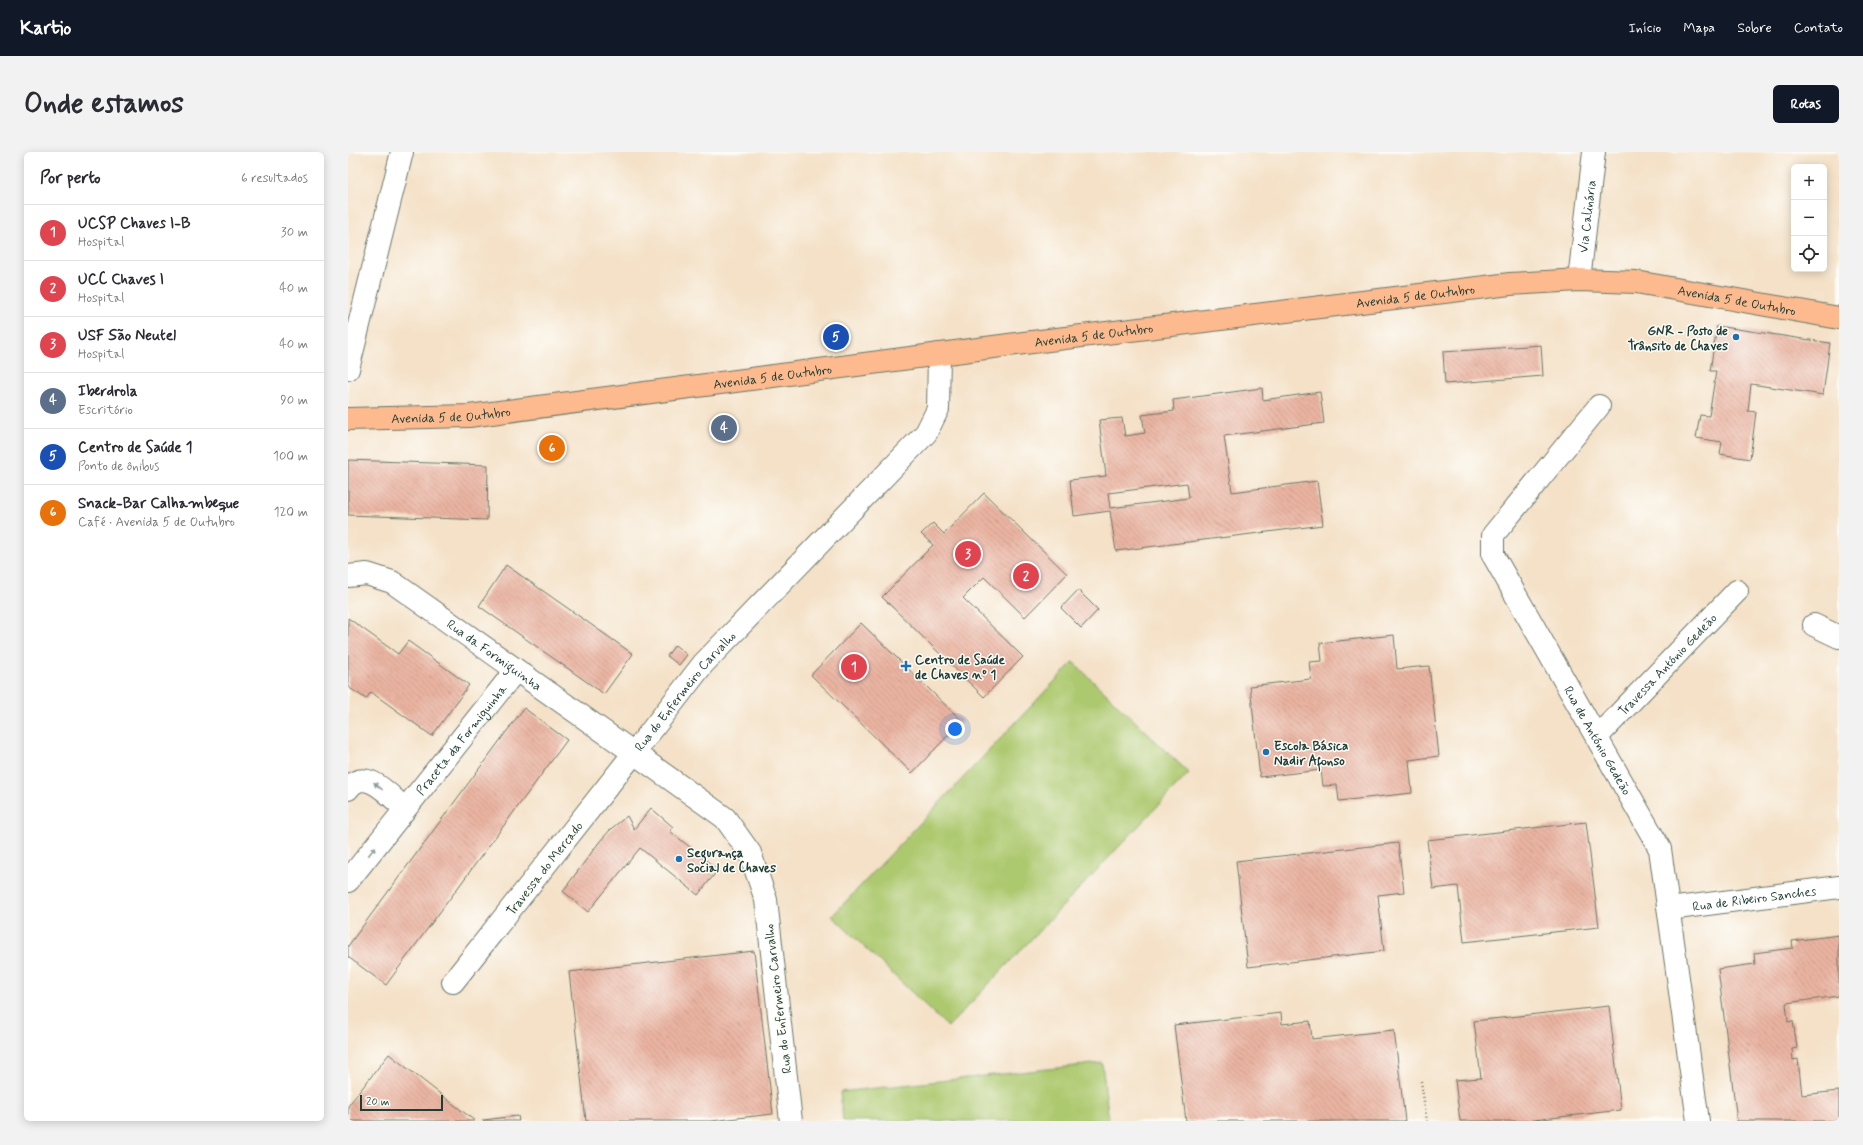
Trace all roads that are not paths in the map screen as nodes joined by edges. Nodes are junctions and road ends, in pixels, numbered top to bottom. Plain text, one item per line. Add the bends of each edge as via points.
1 (402, 152) edge
2 (1594, 152) edge
3 (1579, 280) junction
4 (1839, 318) edge
5 (940, 354) junction
6 (348, 369) edge
7 (1599, 406) dead end
8 (348, 419) edge
9 (348, 576) edge
10 (1737, 591) dead end
11 (1814, 625) dead end
12 (1839, 637) edge
13 (516, 670) junction
14 (1597, 737) junction
15 (634, 753) junction
16 (348, 789) edge
17 (405, 809) junction
18 (348, 881) edge
19 (1839, 887) edge
20 (1669, 909) junction
21 (453, 982) dead end
22 (791, 1121) edge
23 (1698, 1121) edge

1 - 6 street
2 - 3 street, Via Calinária
3 - 4 main road, Avenida 5 de Outubro via 1668,286
3 - 5 main road, Avenida 5 de Outubro via 1476,287
5 - 8 main road, Avenida 5 de Outubro via 469,416
5 - 15 street, Rua do Enfermeiro Carvalho via 938,409 926,433 703,664
7 - 14 street, Rua de António Gedeão via 1493,535 1493,555
9 - 13 street, Rua da Formiguinha via 367,574 392,582
10 - 14 street, Travessa António Gedeão
11 - 12 street
13 - 15 street, Rua da Formiguinha
13 - 17 street, Praceta da Formiguinha
14 - 20 street, Rua de António Gedeão via 1660,849
15 - 21 street, Travessa do Mercado
15 - 22 street, Rua do Enfermeiro Carvalho via 725,818 750,853 766,900
17 -> 16 street via 371,780 361,779
18 -> 17 street, Praceta da Formiguinha
19 - 20 street, Rua de Ribeiro Sanches
20 - 23 street, Rua de António Gedeão

